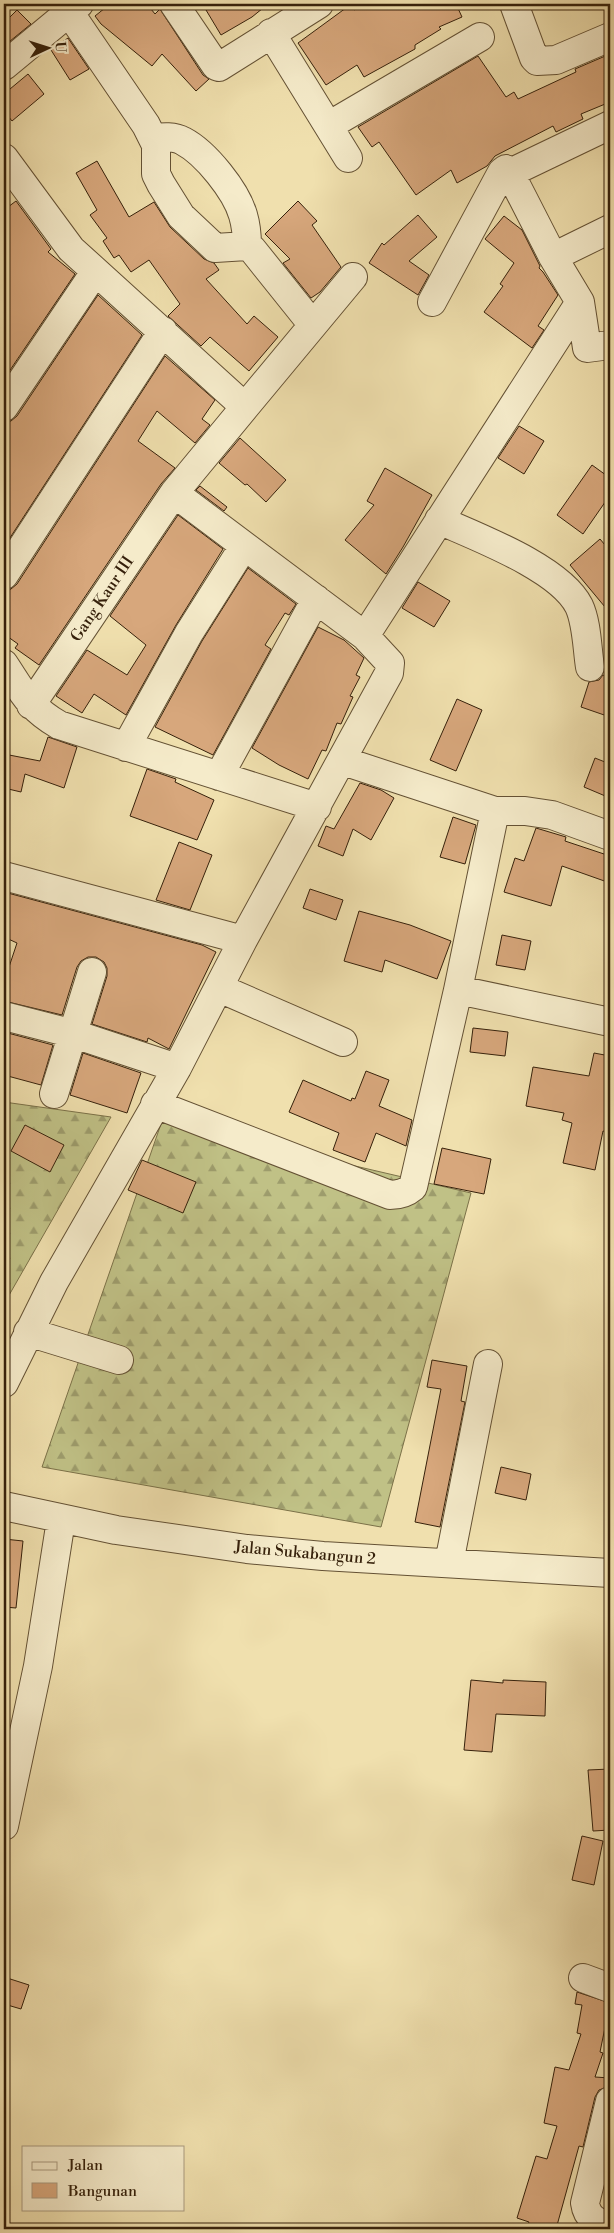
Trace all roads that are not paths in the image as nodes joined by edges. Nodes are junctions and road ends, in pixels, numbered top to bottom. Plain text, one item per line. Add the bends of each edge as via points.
1 (174, 4) edge
2 (319, 4) edge
3 (514, 4) edge
4 (74, 8) edge
5 (270, 33) junction
6 (480, 36) dead end
7 (610, 37) edge
8 (4, 66) edge
9 (610, 125) edge
10 (330, 126) junction
11 (153, 138) junction
12 (4, 158) edge
13 (348, 158) dead end
14 (510, 173) junction
15 (610, 229) edge
16 (247, 246) junction
17 (554, 257) junction
18 (95, 272) junction
19 (353, 277) dead end
20 (432, 302) dead end
21 (580, 302) junction
22 (312, 324) junction
23 (163, 331) junction
24 (610, 345) edge
25 (4, 407) edge
26 (245, 407) junction
27 (174, 494) junction
28 (439, 520) junction
29 (244, 546) junction
30 (4, 575) edge
31 (316, 599) junction
32 (365, 636) junction
33 (4, 664) edge
34 (590, 666) dead end
35 (31, 705) junction
36 (126, 747) junction
37 (343, 761) junction
38 (219, 776) junction
39 (317, 806) junction
40 (494, 811) junction
41 (610, 836) edge
42 (4, 876) edge
43 (244, 940) junction
44 (92, 972) dead end
45 (219, 988) junction
46 (458, 990) junction
47 (4, 1016) edge
48 (610, 1022) edge
49 (74, 1034) junction
50 (343, 1042) dead end
51 (176, 1068) junction
52 (54, 1094) dead end
53 (155, 1104) junction
54 (28, 1332) junction
55 (119, 1360) dead end
56 (488, 1364) dead end
57 (4, 1383) edge
58 (4, 1506) edge
59 (61, 1520) junction
60 (449, 1563) junction
61 (610, 1572) edge
62 (11, 1750) edge
63 (4, 1826) edge
64 (583, 1978) dead end
65 (610, 1988) edge
66 (610, 2101) edge
67 (610, 2226) edge

1 - 5 street via 217,67
2 - 5 street
3 - 7 street via 537,61 556,60
4 - 8 street
4 - 11 street
5 - 10 street
6 - 10 street
9 - 14 street
10 - 13 street
11 - 16 street via 182,140 210,163 243,213
11 - 16 street via 156,174 181,216 215,248
12 - 18 street via 71,249
14 - 17 street
14 - 20 street via 506,169 502,172
15 - 17 street
16 - 22 street
17 - 21 street
18 - 23 street
18 - 25 street
19 - 22 street, Gang Kaur III
21 - 24 street via 587,348
21 - 28 street
22 - 26 street, Gang Kaur III
23 - 26 street
23 - 30 street
26 - 27 street, Gang Kaur III
27 - 29 street
27 - 35 street, Gang Kaur III
28 - 32 street
28 - 34 street via 532,564 572,594 583,619
29 - 31 street
29 - 36 street via 190,633
31 - 32 street
31 - 38 street
32 - 37 street via 390,663 390,669
33 - 35 street
35 - 36 street via 59,724
36 - 38 street
37 - 39 street
37 - 40 street
38 - 39 street
39 - 43 street
40 - 41 street via 552,815
40 - 46 street
42 - 43 street
43 - 45 street
44 - 49 street
45 - 50 street
45 - 51 street
46 - 48 street
46 - 53 street via 413,1187 400,1194 390,1194
47 - 49 street
49 - 51 street
49 - 52 street
51 - 53 street
53 - 54 street
54 - 55 street
54 - 57 street
56 - 60 street
58 - 59 street, Jalan Sukabangun 2
59 - 60 street, Jalan Sukabangun 2 via 247,1549
59 - 62 street via 38,1666
60 - 61 street, Jalan Sukabangun 2
62 - 63 street
64 - 65 street
66 - 67 street via 585,2203 586,2214

